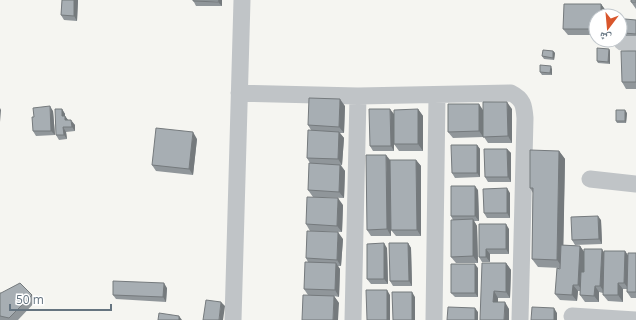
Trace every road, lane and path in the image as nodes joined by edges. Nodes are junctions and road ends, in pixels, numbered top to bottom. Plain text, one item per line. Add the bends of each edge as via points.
1 (242, 0) edge
2 (239, 93) junction
3 (437, 95) junction
4 (358, 96) junction
5 (590, 179) dead end
6 (636, 184) edge
7 (572, 316) dead end
8 (233, 320) edge
9 (353, 320) edge
10 (434, 320) edge
11 (520, 320) edge
12 (636, 320) edge

1 - 2 street
2 - 4 street
2 - 8 street
3 - 4 street
3 - 10 street
3 - 11 street via 511,94 519,97 524,106
4 - 9 street
5 - 6 street
7 - 12 street

